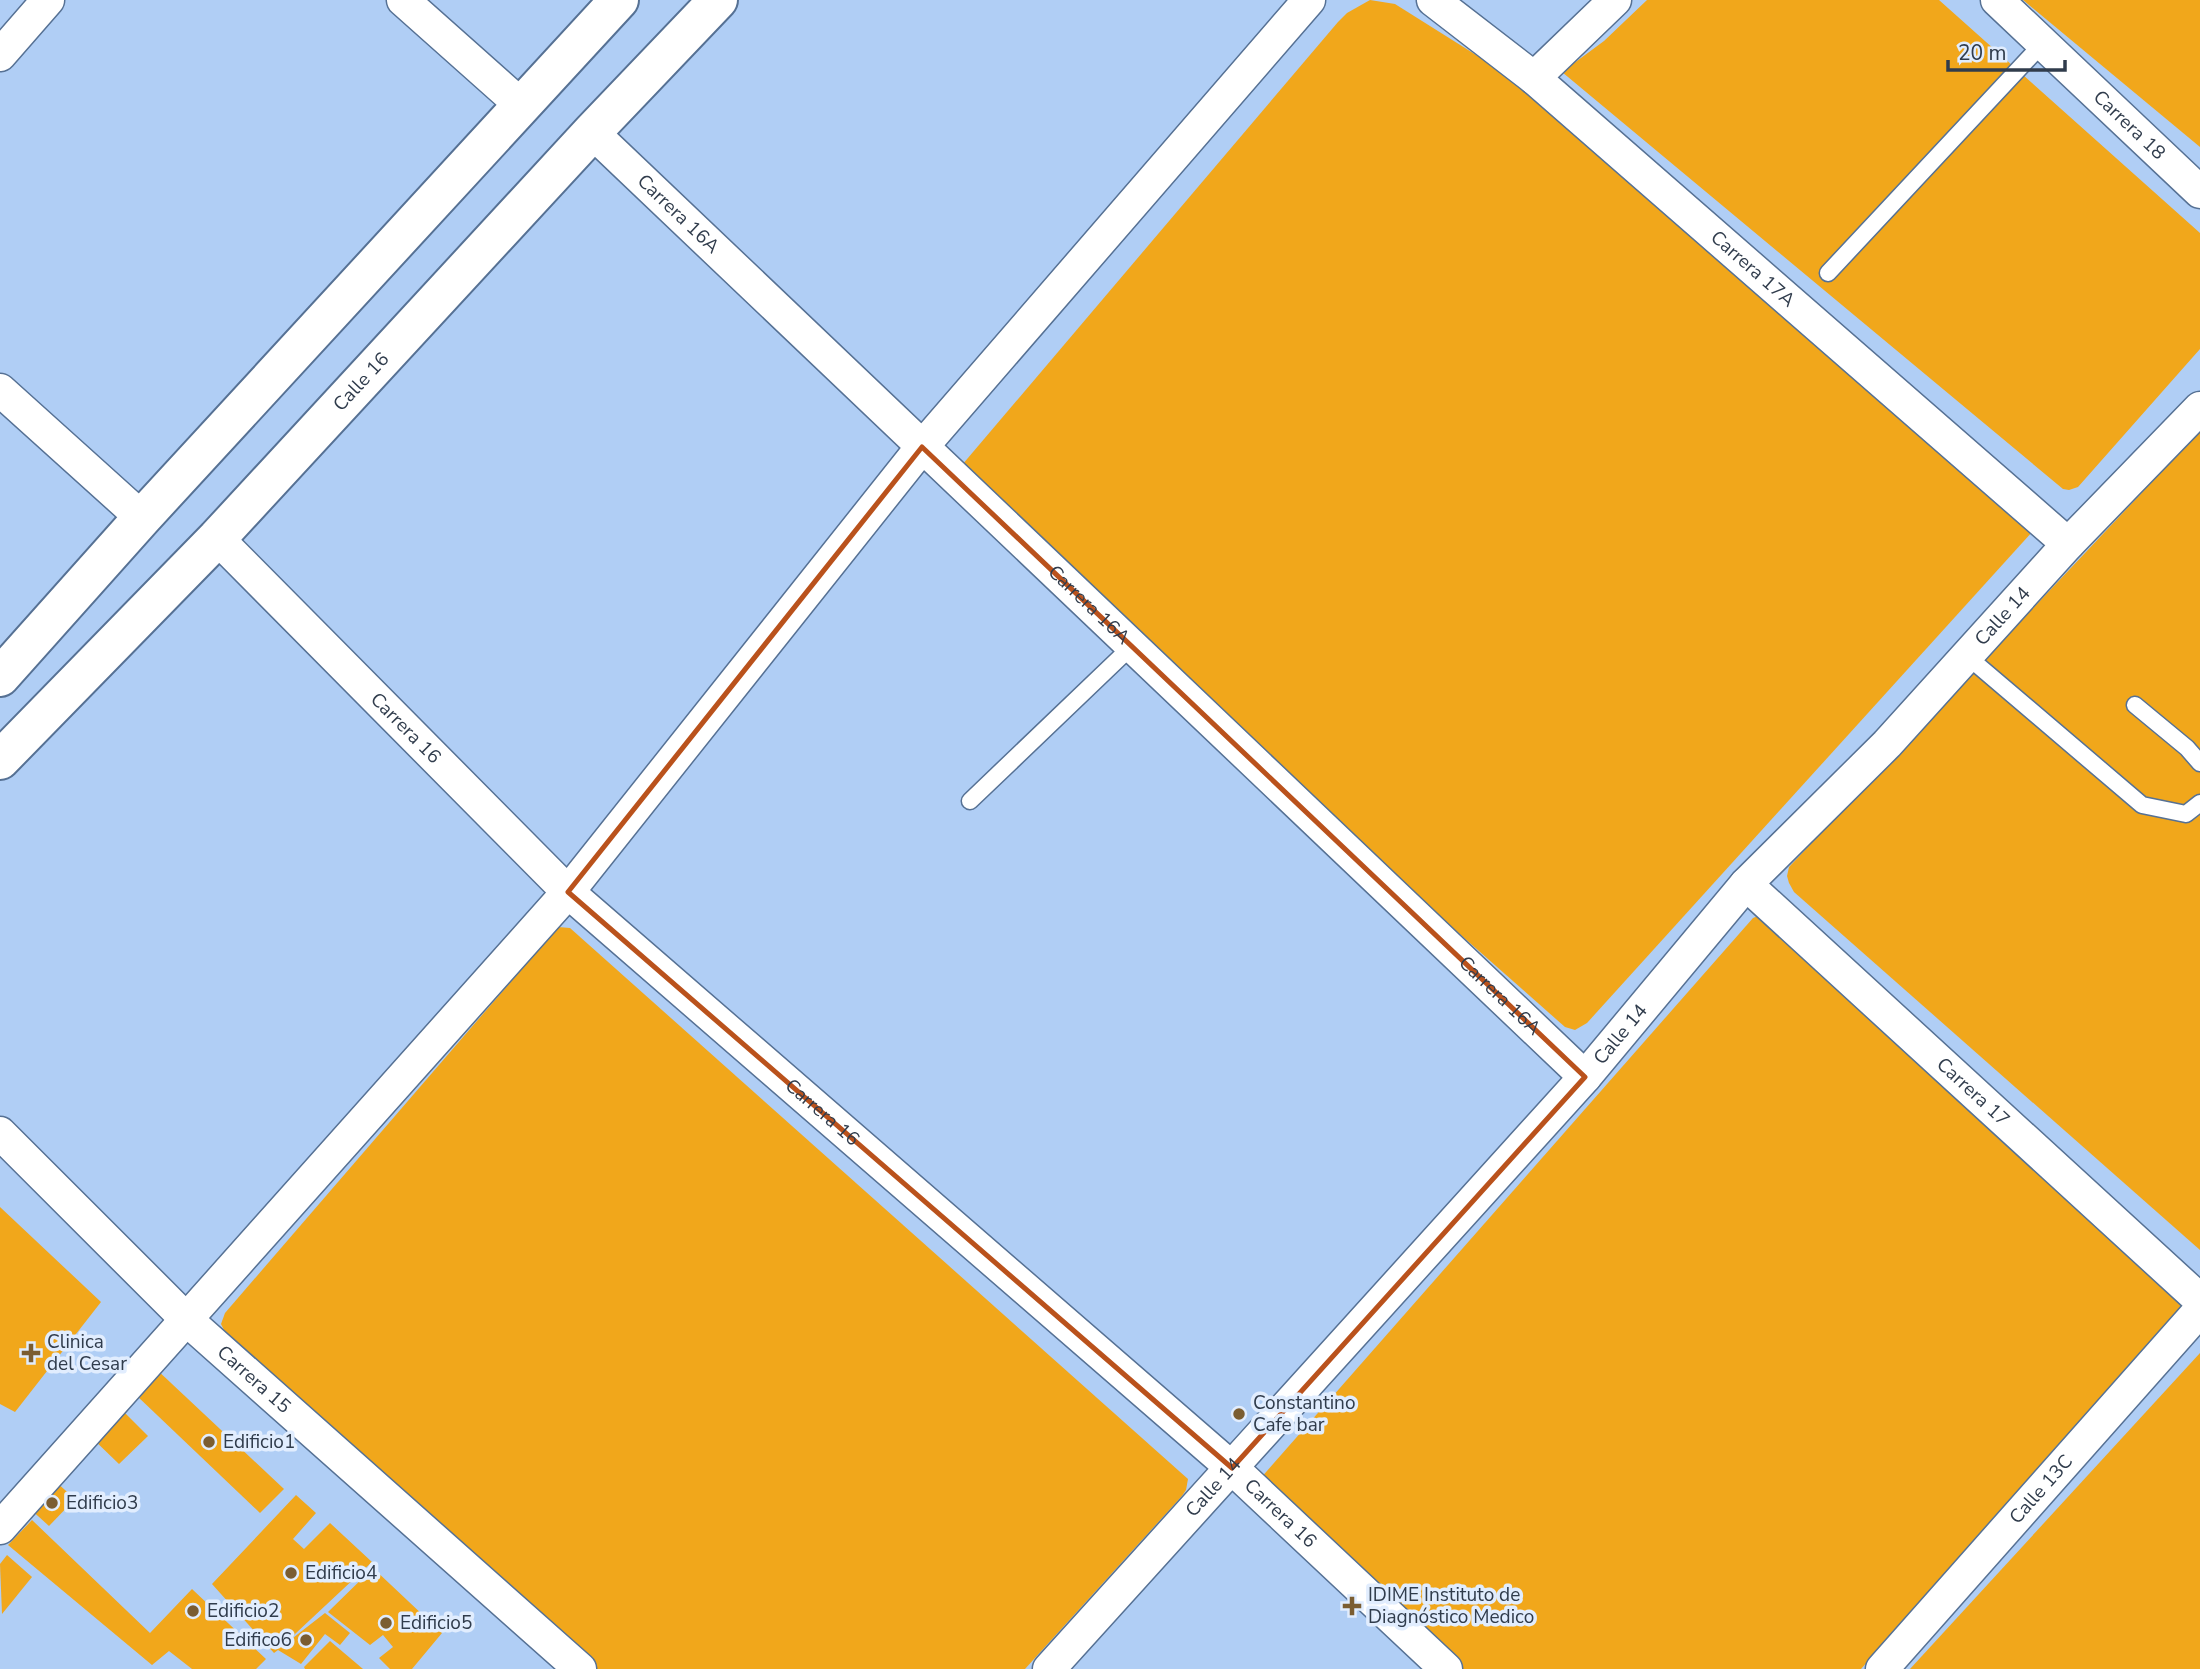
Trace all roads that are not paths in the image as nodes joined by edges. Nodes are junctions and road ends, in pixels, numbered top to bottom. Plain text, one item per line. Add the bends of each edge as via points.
1 (48, 0) edge
2 (403, 0) edge
3 (619, 0) edge
4 (718, 0) edge
5 (1309, 0) edge
6 (1433, 0) edge
7 (1615, 0) edge
8 (1997, 0) edge
9 (2043, 43) junction
10 (0, 55) edge
11 (1534, 78) junction
12 (521, 105) junction
13 (592, 132) junction
14 (2200, 192) edge
15 (1828, 273) dead end
16 (0, 390) edge
17 (2200, 408) edge
18 (922, 447) junction
19 (142, 518) junction
20 (217, 538) junction
21 (2068, 544) junction
22 (1132, 646) junction
23 (1967, 656) junction
24 (0, 677) edge
25 (2135, 705) dead end
26 (0, 760) edge
27 (2200, 763) edge
28 (970, 800) dead end
29 (2200, 803) edge
30 (1746, 884) junction
31 (568, 892) junction
32 (1585, 1077) junction
33 (0, 1133) edge
34 (2200, 1300) edge
35 (2200, 1310) edge
36 (187, 1320) junction
37 (1232, 1468) junction
38 (0, 1528) edge
39 (580, 1669) edge
40 (1049, 1669) edge
41 (1446, 1669) edge
42 (1882, 1669) edge

1 - 10 street
2 - 12 street
3 - 12 main road
4 - 13 main road, Calle 16
5 - 18 street
6 - 11 street, Carrera 17A
7 - 11 street
8 - 9 street, Carrera 18
9 - 14 street, Carrera 18
9 - 15 lane
11 - 21 street, Carrera 17A
12 - 19 main road
13 - 18 street, Carrera 16A
13 - 20 main road, Calle 16
16 - 19 street
17 - 21 street, Calle 14
18 - 22 street, Carrera 16A
18 - 31 street
19 - 24 main road
20 - 26 main road, Calle 16
20 - 31 street, Carrera 16
21 - 23 street, Calle 14
22 - 28 lane
22 - 32 street, Carrera 16A
23 - 29 lane via 2142,805 2186,814
23 - 30 street, Calle 14 via 1887,744
25 - 27 lane
30 - 32 street, Calle 14
30 - 34 street, Carrera 17
31 - 36 street
31 - 37 street, Carrera 16
32 - 37 street, Calle 14
33 - 36 street, Carrera 15
35 - 42 street, Calle 13C
36 - 38 street
36 - 39 street, Carrera 15
37 - 40 street, Calle 14
37 - 41 street, Carrera 16

